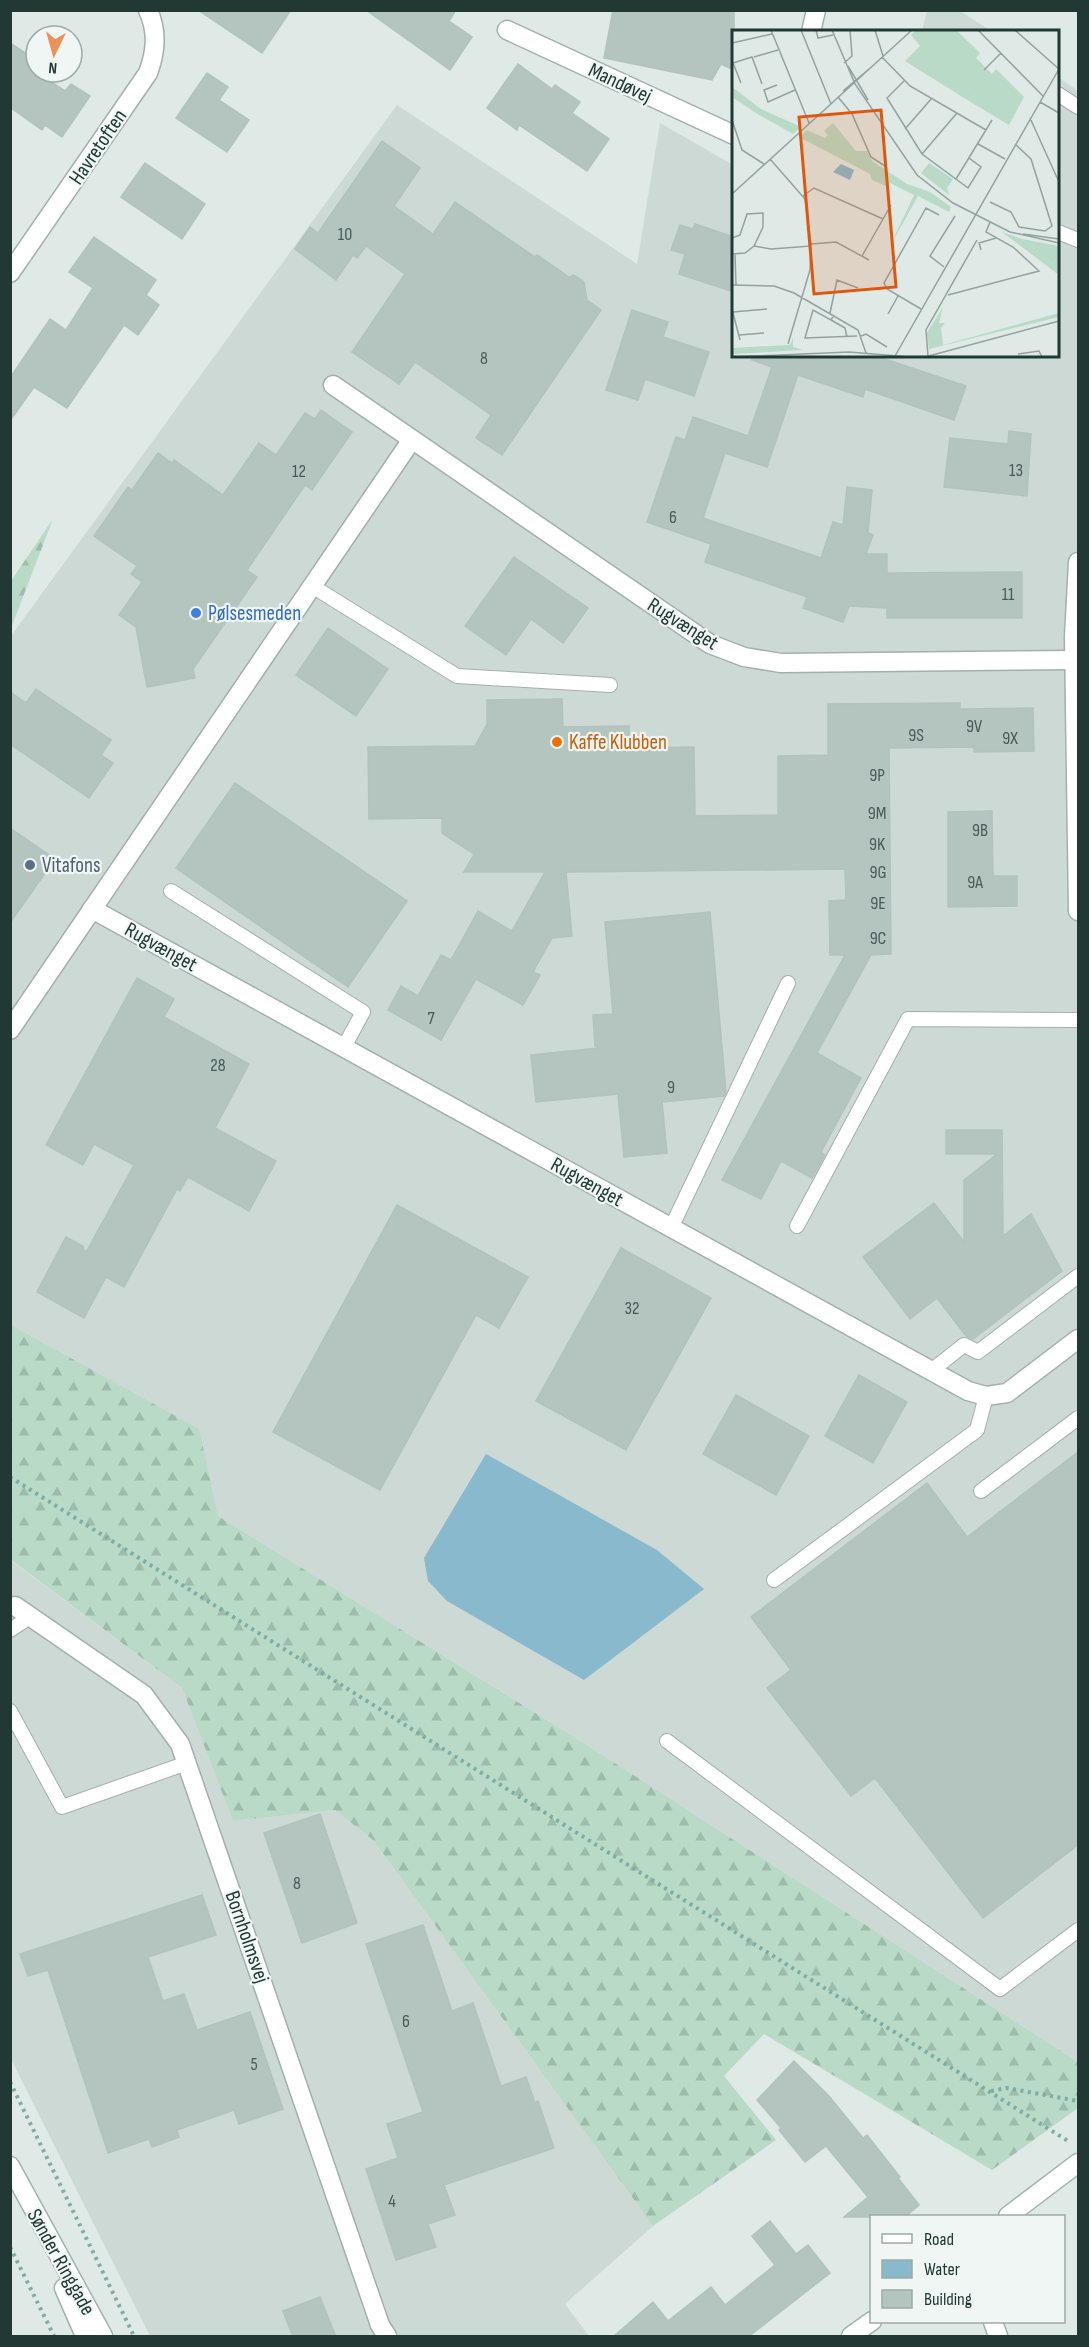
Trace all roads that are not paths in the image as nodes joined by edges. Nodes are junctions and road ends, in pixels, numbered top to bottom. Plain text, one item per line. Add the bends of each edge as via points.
1 (148, 10) edge
2 (816, 10) edge
3 (507, 30) dead end
4 (811, 30) edge
5 (1059, 95) edge
6 (1078, 107) edge
7 (732, 134) edge
8 (1059, 232) edge
9 (1078, 240) edge
10 (10, 273) edge
11 (333, 385) dead end
12 (411, 441) junction
13 (1078, 561) edge
14 (312, 586) junction
15 (1076, 637) edge
16 (1074, 660) junction
17 (610, 685) dead end
18 (1077, 704) edge
19 (171, 891) dead end
20 (92, 909) junction
21 (1078, 911) edge
22 (788, 983) dead end
23 (1078, 1020) edge
24 (10, 1030) edge
25 (344, 1047) junction
26 (797, 1226) dead end
27 (671, 1228) junction
28 (1076, 1283) edge
29 (1078, 1339) edge
30 (931, 1371) junction
31 (986, 1396) junction
32 (1078, 1418) edge
33 (981, 1491) dead end
34 (774, 1581) dead end
35 (13, 1605) edge
36 (30, 1617) junction
37 (10, 1630) edge
38 (10, 1711) edge
39 (667, 1742) dead end
40 (187, 1763) junction
41 (1078, 1930) edge
42 (1078, 2163) edge
43 (10, 2166) edge
44 (20, 2187) junction
45 (1011, 2215) edge
46 (870, 2322) edge
47 (84, 2332) edge
48 (102, 2337) edge
49 (387, 2337) edge
50 (851, 2337) edge

1 - 10 street, Havretoften via 155,37 148,73
2 - 4 street
3 - 7 street, Mandøvej
5 - 6 lane
8 - 9 lane
11 - 12 street, Rugvænget
12 - 14 street
12 - 16 street, Rugvænget via 710,644 744,657 782,663
13 - 15 street
14 - 17 lane via 457,676
14 - 20 street
15 - 16 street
16 - 18 street
18 - 21 street
19 - 25 lane via 363,1012
20 - 24 street
20 - 25 street, Rugvænget
22 - 27 lane
23 - 26 lane via 908,1019
25 - 27 street, Rugvænget
27 - 30 street, Rugvænget
28 - 30 lane via 978,1352 964,1344
29 - 31 street via 1007,1393
30 - 31 street, Rugvænget
31 - 34 lane via 976,1430
32 - 33 lane
35 - 36 street, Bornholmsvej
36 - 37 lane
36 - 40 street, Bornholmsvej via 144,1695 180,1744
38 - 40 lane via 62,1807
39 - 41 lane via 1000,1989
40 - 49 street, Bornholmsvej
42 - 45 street
43 - 44 street, Sønder Ringgade
44 - 47 street, Sønder Ringgade
44 - 48 street, Sønder Ringgade
46 - 50 street

